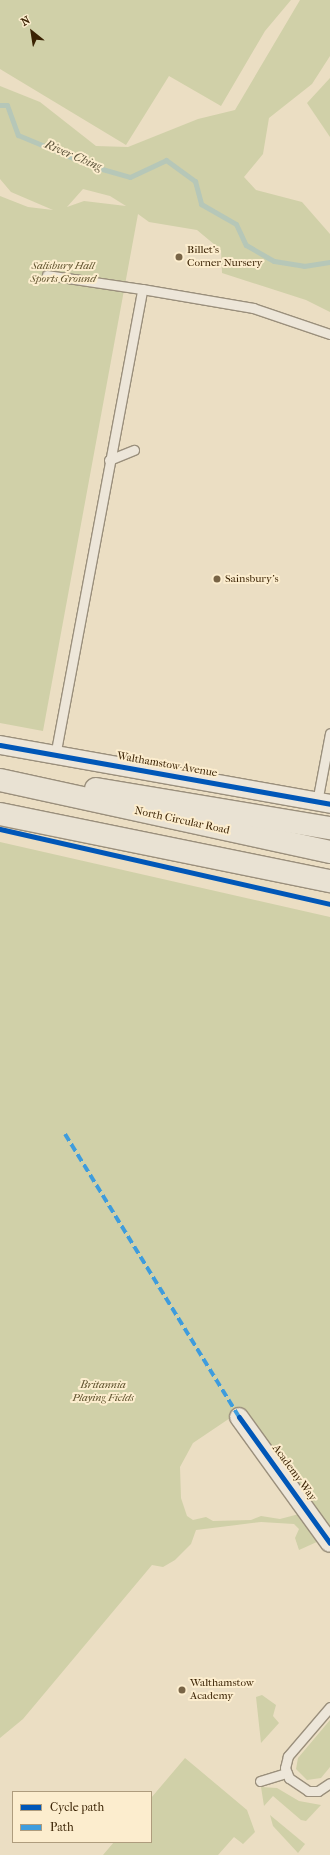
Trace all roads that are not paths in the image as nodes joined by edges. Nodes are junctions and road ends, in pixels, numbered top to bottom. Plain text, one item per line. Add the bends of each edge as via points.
1 (47, 275) dead end
2 (142, 289) junction
3 (330, 334) edge
4 (134, 450) dead end
5 (109, 460) junction
6 (330, 733) edge
7 (0, 745) edge
8 (55, 756) junction
9 (328, 759) edge
10 (0, 780) edge
11 (35, 787) junction
12 (324, 803) edge
13 (0, 814) edge
14 (330, 828) edge
15 (330, 852) edge
16 (294, 876) junction
17 (330, 881) edge
18 (330, 891) edge
19 (240, 1417) dead end
20 (330, 1543) edge
21 (330, 1707) edge
22 (287, 1773) junction
23 (260, 1781) dead end
24 (330, 1783) edge

1 - 2 lane
2 - 3 lane via 254,308
2 - 5 lane
4 - 5 lane
5 - 8 lane
6 - 9 lane
7 - 8 street, Walthamstow Avenue
8 - 12 street, Walthamstow Avenue
9 - 12 lane
10 - 11 highway
11 - 14 highway via 95,789
11 - 15 highway, North Circular Road via 127,810
13 - 16 highway
16 - 17 highway
16 - 18 highway
19 - 20 street, Academy Way
21 - 22 lane via 288,1756
22 - 23 lane
22 - 24 lane via 297,1786 308,1791 318,1791

